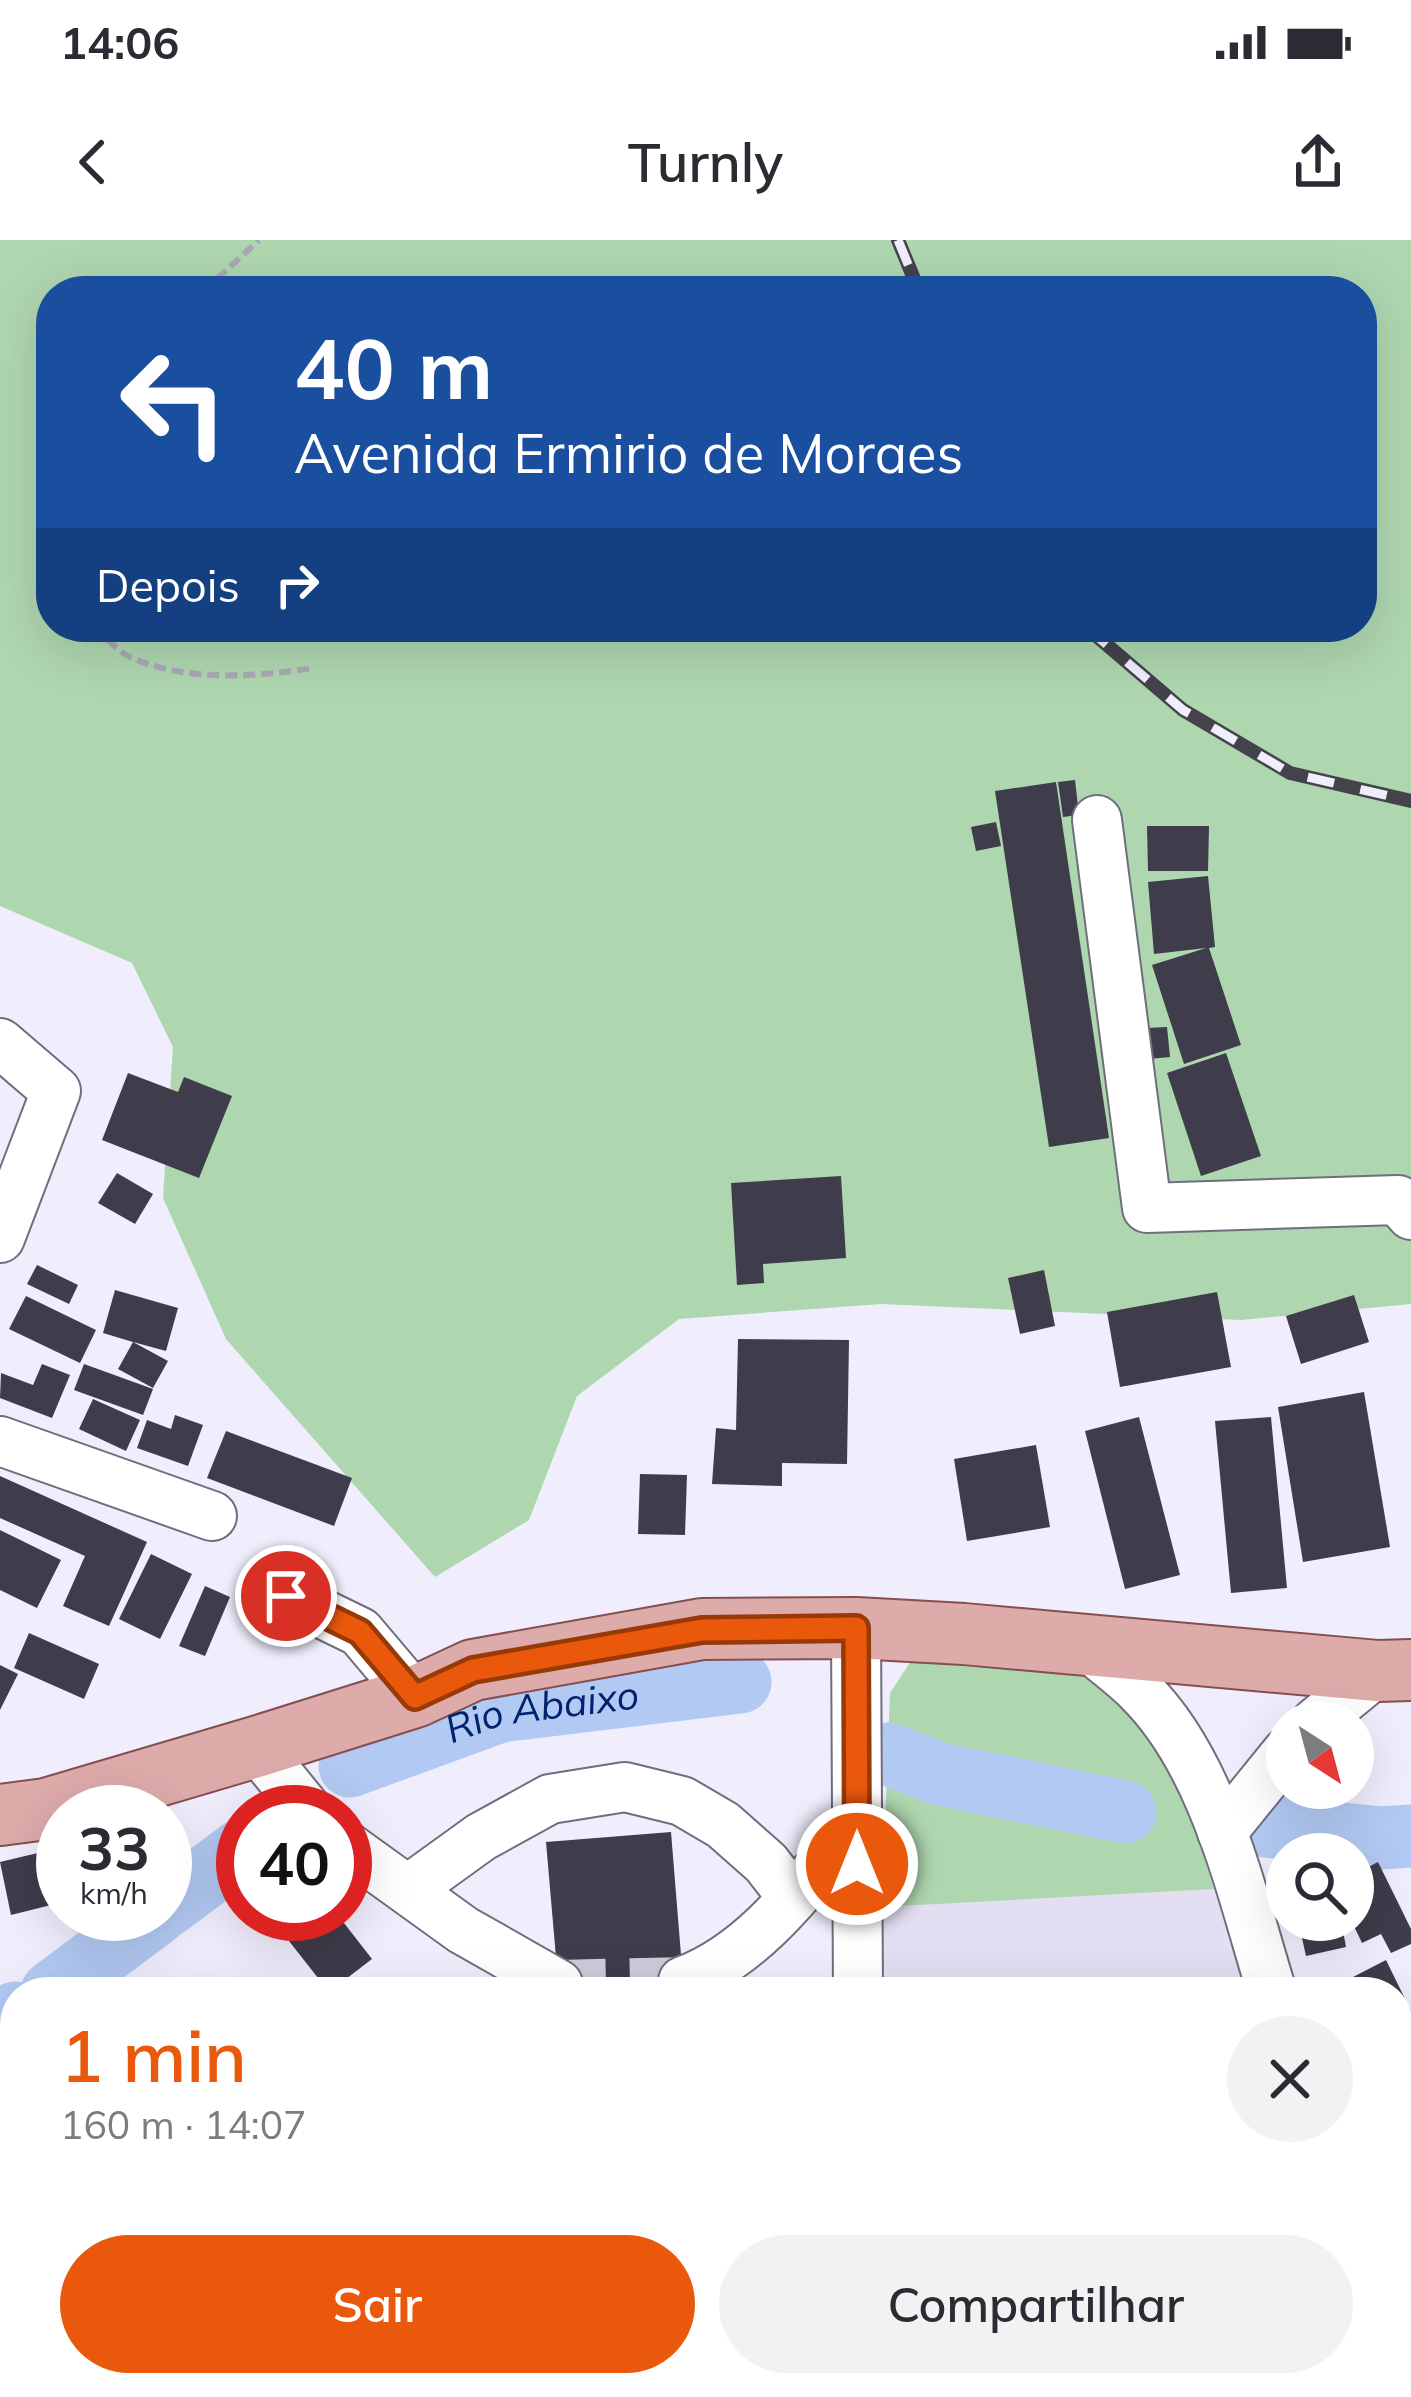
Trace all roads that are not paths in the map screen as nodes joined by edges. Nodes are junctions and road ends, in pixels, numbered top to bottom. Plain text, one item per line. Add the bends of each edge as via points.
1 (1097, 820) dead end
2 (0, 1043) edge
3 (1411, 1215) edge
4 (0, 1238) edge
5 (0, 1441) edge
6 (212, 1516) dead end
7 (286, 1596) dead end
8 (856, 1628) junction
9 (1082, 1642) junction
10 (1395, 1670) edge
11 (415, 1697) junction
12 (1348, 1701) edge
13 (256, 1747) junction
14 (1266, 1778) edge
15 (286, 1785) edge
16 (0, 1815) edge
17 (857, 1821) junction
18 (1222, 1832) junction
19 (372, 1864) edge
20 (409, 1889) junction
21 (793, 1898) junction
22 (546, 1977) edge
23 (696, 1977) edge
24 (858, 1977) edge
25 (1267, 1977) edge

1 - 3 street via 1147,1208 1398,1200
2 - 4 street via 56,1091
5 - 6 street
7 - 11 street via 360,1632
8 - 9 main road
8 - 11 main road via 702,1630 473,1670
8 - 17 street
9 - 10 main road
9 - 18 street via 1142,1692 1193,1764
10 - 12 street
11 - 13 main road
13 - 15 street
13 - 16 main road via 46,1809
14 - 18 street
17 - 21 street
17 - 24 street
18 - 25 street
19 - 20 street
20 - 21 street via 550,1799 625,1787 682,1801 723,1825
20 - 22 street
21 - 23 street

